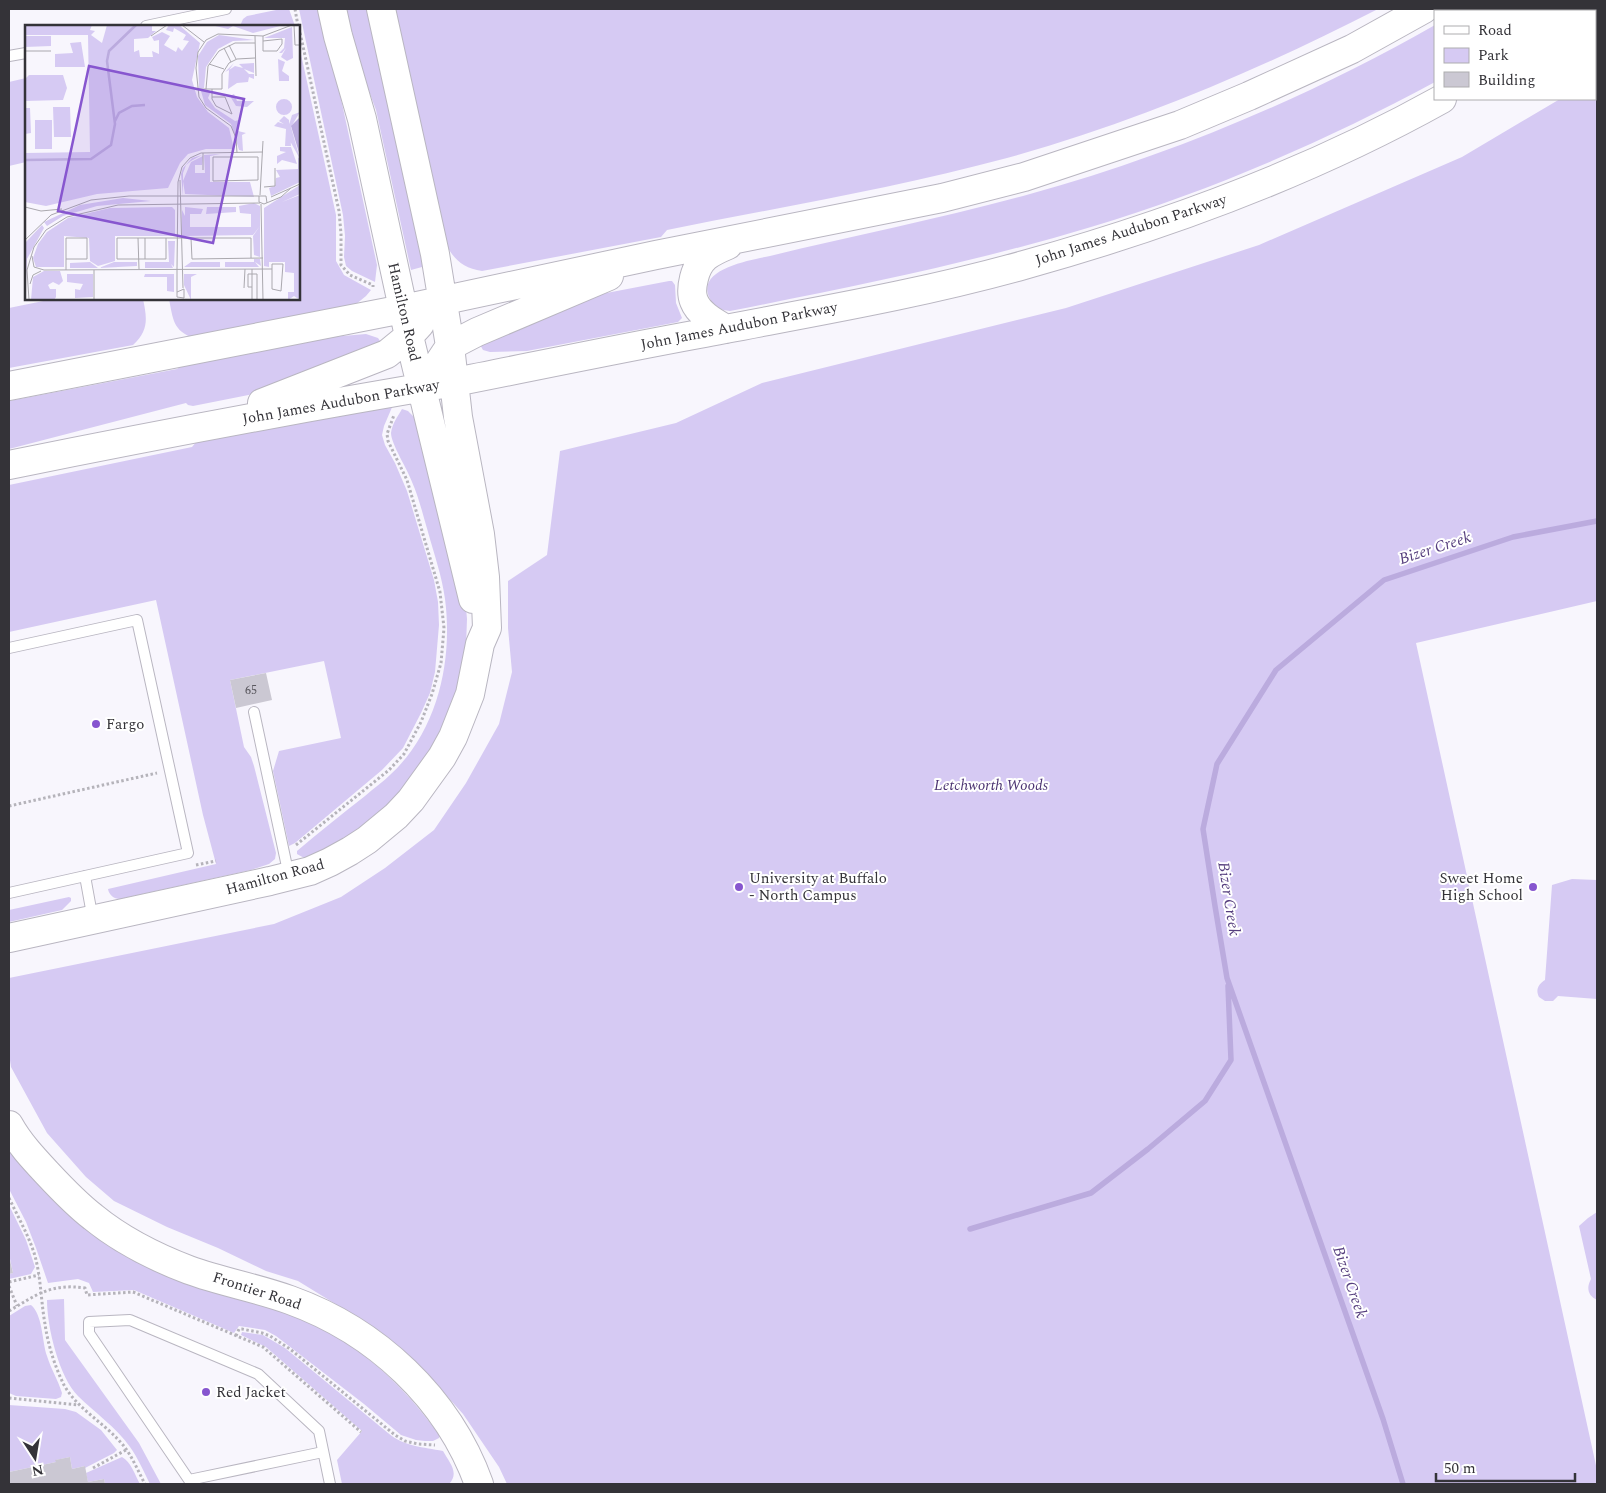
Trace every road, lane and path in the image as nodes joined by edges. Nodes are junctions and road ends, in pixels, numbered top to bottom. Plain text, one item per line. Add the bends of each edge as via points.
1 (226, 9) edge
2 (294, 9) edge
3 (332, 9) edge
4 (381, 9) edge
5 (1424, 9) edge
6 (151, 25) edge
7 (298, 25) edge
8 (300, 32) edge
9 (25, 52) edge
10 (9, 56) edge
11 (1440, 100) edge
12 (750, 237) junction
13 (656, 255) junction
14 (442, 299) junction
15 (391, 311) junction
16 (726, 329) junction
17 (409, 336) junction
18 (450, 346) junction
19 (455, 382) junction
20 (9, 386) edge
21 (422, 388) junction
22 (395, 392) junction
23 (192, 428) junction
24 (9, 465) edge
25 (480, 644) junction
26 (9, 648) edge
27 (254, 712) dead end
28 (158, 773) dead end
29 (9, 806) edge
30 (287, 866) junction
31 (85, 876) junction
32 (9, 893) edge
33 (93, 920) junction
34 (9, 938) edge
35 (9, 1126) edge
36 (9, 1198) edge
37 (39, 1276) junction
38 (9, 1282) edge
39 (9, 1286) edge
40 (41, 1292) junction
41 (17, 1306) junction
42 (9, 1311) edge
43 (236, 1336) junction
44 (9, 1398) edge
45 (78, 1405) junction
46 (361, 1432) dead end
47 (126, 1450) junction
48 (323, 1452) junction
49 (465, 1452) junction
50 (93, 1468) dead end
51 (145, 1484) edge
52 (330, 1484) edge
53 (479, 1484) edge

1 - 6 lane
2 - 7 path
3 - 15 main road, Hamilton Road via 362,119
4 - 14 main road, Hamilton Road
5 - 12 main road via 1352,49 1180,126 1024,177 942,198
8 - 15 path via 339,211 341,265 350,274 373,286
9 - 10 lane
11 - 16 main road, John James Audubon Parkway via 1300,170 1136,232 1023,266 930,289
12 - 13 main road
12 - 16 main road via 713,251 696,268 692,288 694,302 712,321
13 - 14 main road
13 - 18 main road
14 - 15 main road
14 - 17 main road
14 - 18 main road, Hamilton Road
15 - 17 main road, Hamilton Road
15 - 20 main road
16 - 19 main road, John James Audubon Parkway
17 - 21 main road, Hamilton Road
17 - 23 main road via 387,354
18 - 19 main road, Hamilton Road
18 - 21 main road
19 - 21 main road, John James Audubon Parkway
19 - 25 main road, Hamilton Road via 485,577 487,628
21 - 22 main road, John James Audubon Parkway
21 - 25 main road, Hamilton Road via 472,594
22 - 23 main road, John James Audubon Parkway
22 - 30 path via 398,407 387,434 388,441 407,480 440,592 444,628 441,663 421,722 404,754
23 - 24 main road, John James Audubon Parkway
25 - 30 main road, Hamilton Road via 470,694 453,737 411,800 367,840 330,862 310,871
26 - 31 lane via 136,620 188,853
27 - 30 lane
28 - 29 path
30 - 33 main road, Hamilton Road
31 - 32 lane
31 - 33 lane
33 - 34 main road, Hamilton Road
35 - 49 main road, Frontier Road via 26,1150 71,1199 118,1235 189,1270 314,1310 375,1345 426,1393
36 - 37 path via 35,1256
37 - 38 path
37 - 40 path
39 - 41 path
40 - 41 path
40 - 43 path via 76,1286 85,1288 87,1295 133,1292
40 - 45 path via 53,1360
41 - 42 path
43 - 46 path via 263,1347
43 - 49 path via 242,1329 270,1336 394,1435 418,1444 442,1445
44 - 45 path
45 - 47 path
47 - 50 path
47 - 51 path
48 - 48 lane via 189,1480 89,1333 89,1322 130,1320 258,1374 319,1431
48 - 52 lane
49 - 53 main road, Frontier Road

